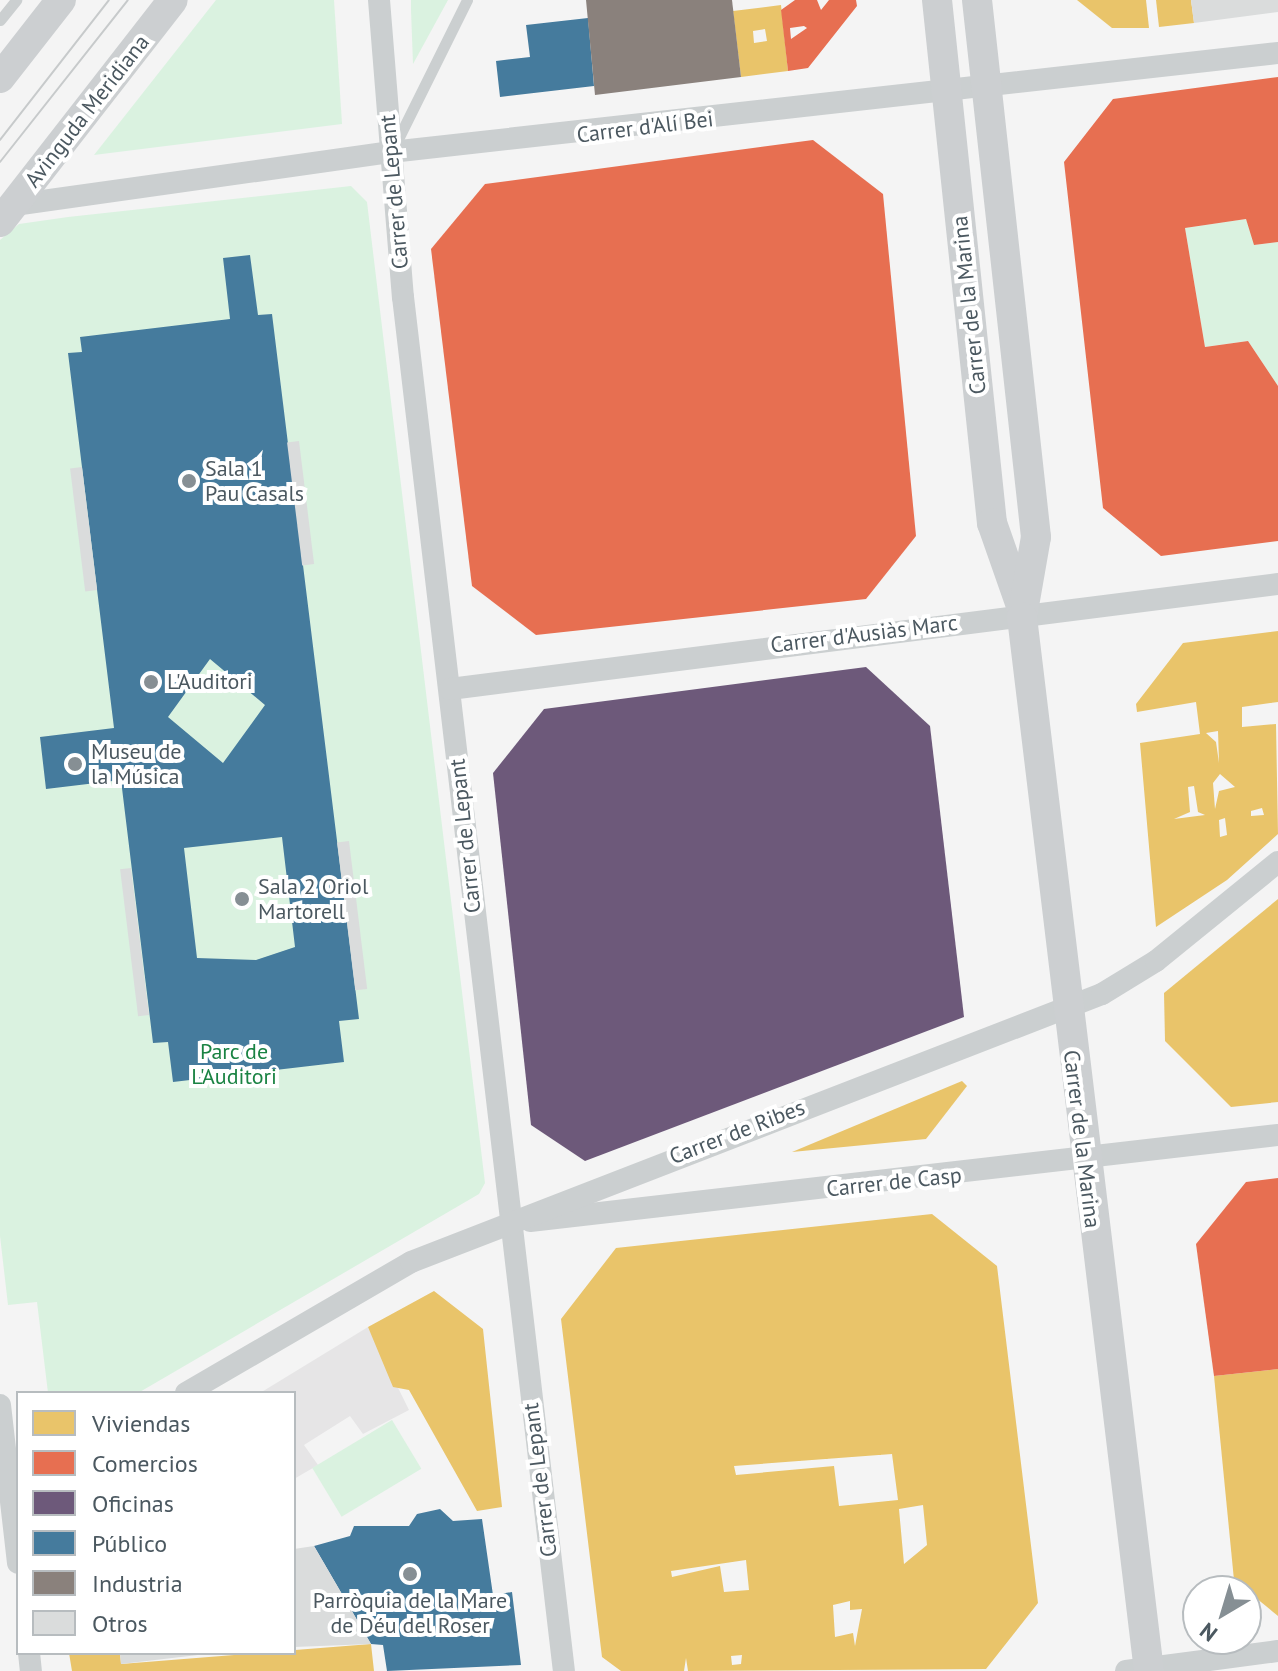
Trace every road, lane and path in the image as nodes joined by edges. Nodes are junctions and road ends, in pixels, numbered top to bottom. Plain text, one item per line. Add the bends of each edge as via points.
1 (16, 0) edge
2 (61, 0) edge
3 (173, 0) edge
4 (379, 0) edge
5 (467, 0) edge
6 (937, 0) edge
7 (977, 0) edge
8 (0, 20) edge
9 (1278, 53) edge
10 (0, 78) edge
11 (986, 87) junction
12 (948, 92) junction
13 (391, 152) junction
14 (5, 212) edge
15 (1278, 584) edge
16 (1022, 611) junction
17 (450, 689) junction
18 (1278, 862) edge
19 (1064, 1003) junction
20 (1278, 1135) edge
21 (1087, 1161) junction
22 (509, 1223) junction
23 (189, 1391) edge
24 (0, 1405) edge
25 (10, 1495) edge
26 (16, 1546) edge
27 (1278, 1651) edge
28 (1141, 1670) edge
29 (564, 1671) edge

1 - 8 lane
2 - 10 street
3 - 14 street, Avinguda Meridiana
4 - 13 street, Carrer de Lepant
5 - 13 lane
6 - 12 street, Carrer de la Marina
7 - 11 street, Carrer de la Marina
9 - 11 street, Carrer d'Alí Bei
11 - 12 street, Carrer d'Alí Bei
11 - 16 street, Carrer de la Marina via 1036,537
12 - 13 street, Carrer d'Alí Bei
12 - 16 street, Carrer de la Marina via 992,523
13 - 14 street, Carrer d'Alí Bei
13 - 17 street, Carrer de Lepant
15 - 16 street, Carrer d'Ausiàs Marc
16 - 17 street, Carrer d'Ausiàs Marc
16 - 19 street, Carrer de la Marina
17 - 22 street, Carrer de Lepant
18 - 19 street, Carrer de Ribes via 1156,961 1102,994
19 - 21 street, Carrer de la Marina
19 - 22 street, Carrer de Ribes
20 - 21 street, Carrer de Casp
21 - 22 street, Carrer de Casp
21 - 28 street, Carrer de la Marina
22 - 23 street, Carrer de Ribes via 411,1262
22 - 29 street, Carrer de Lepant
24 - 25 street
25 - 26 street
27 - 28 street

